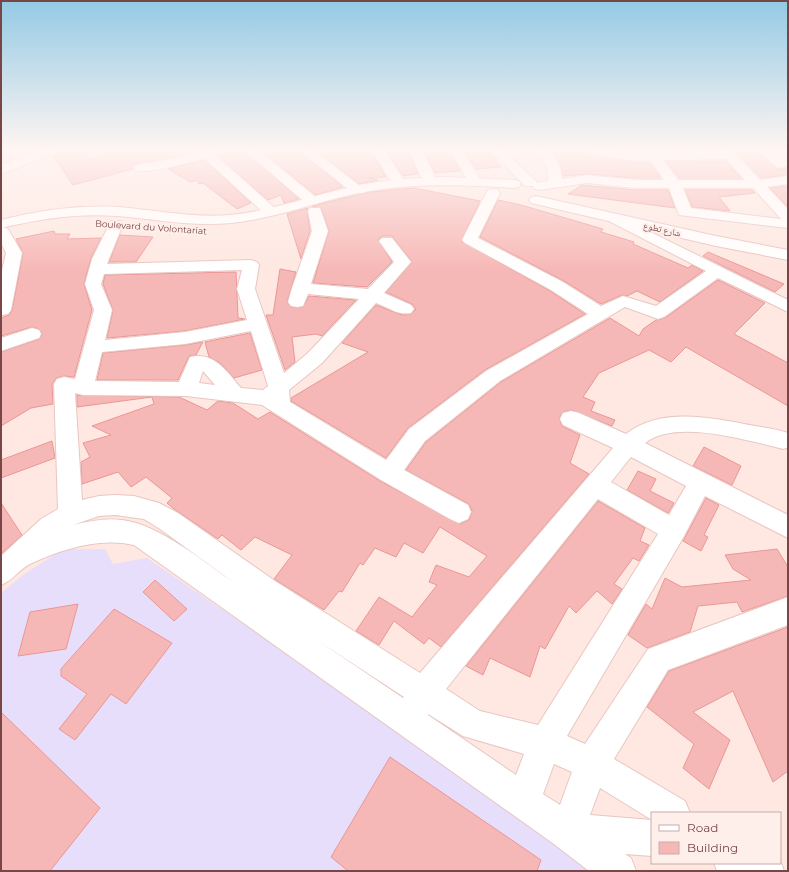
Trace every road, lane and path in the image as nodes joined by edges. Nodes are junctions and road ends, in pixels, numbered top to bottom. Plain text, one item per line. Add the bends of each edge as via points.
1 (250, 191) edge
2 (296, 191) edge
3 (356, 191) edge
4 (400, 191) edge
5 (471, 191) edge
6 (530, 191) junction
7 (677, 191) edge
8 (763, 191) edge
9 (493, 193) junction
10 (313, 206) junction
11 (271, 212) junction
12 (612, 218) junction
13 (788, 218) edge
14 (116, 224) junction
15 (788, 224) edge
16 (2, 230) edge
17 (387, 241) dead end
18 (788, 245) edge
19 (788, 255) edge
20 (97, 269) junction
21 (717, 271) junction
22 (373, 295) junction
23 (788, 307) edge
24 (405, 308) dead end
25 (2, 310) dead end
26 (601, 314) junction
27 (257, 324) junction
28 (32, 334) dead end
29 (1, 345) edge
30 (94, 347) junction
31 (83, 388) junction
32 (275, 398) junction
33 (571, 419) dead end
34 (784, 440) dead end
35 (628, 445) junction
36 (389, 473) junction
37 (700, 483) junction
38 (595, 485) junction
39 (459, 512) dead end
40 (71, 514) junction
41 (788, 527) edge
42 (674, 530) junction
43 (23, 555) junction
44 (1, 573) edge
45 (788, 611) edge
46 (423, 693) junction
47 (407, 720) junction
48 (545, 743) junction
49 (592, 764) junction
50 (523, 801) junction
51 (671, 812) edge
52 (567, 831) junction
53 (651, 838) edge
54 (755, 864) edge
55 (611, 869) edge
56 (766, 871) edge

1 - 11 street
2 - 10 street
3 - 10 street, Boulevard du Volontariat
4 - 10 street, Boulevard du Volontariat
5 - 9 street, Boulevard du Volontariat
6 - 9 street, Boulevard du Volontariat
6 - 12 street, شارع تطوع
6 - 18 street, Boulevard du Volontariat
7 - 15 street via 684,205 684,212
8 - 13 street
9 - 26 street via 470,240 557,286
10 - 11 street, Boulevard du Volontariat
10 - 14 street, Boulevard du Volontariat via 268,224 223,231
10 - 22 street via 320,231 298,296
11 - 16 street, Boulevard du Volontariat via 231,219 202,220 72,210 48,213
12 - 19 street, شارع تطوع
12 - 21 street
14 - 16 street, Boulevard du Volontariat via 74,221
14 - 20 street
16 - 25 street via 14,253
17 - 22 street via 403,262
20 - 27 street via 251,265 246,289
20 - 30 street via 93,284 103,310
21 - 23 street
21 - 26 street via 658,313 623,301
22 - 24 street
22 - 32 street
26 - 36 street via 493,376 417,435
27 - 30 street via 186,338
27 - 32 street
28 - 29 street
30 - 31 street
31 - 32 street via 186,389
31 - 40 street via 64,384
32 - 36 street
33 - 35 street
34 - 35 street via 698,425 666,425 644,432
35 - 37 street
35 - 38 street
36 - 39 street
37 - 41 street
37 - 42 street
38 - 42 street
38 - 46 street
40 - 43 street via 50,527
40 - 46 street via 99,506 115,505 150,510 265,590
42 - 48 street
43 - 44 street
43 - 47 street via 85,533 112,531 136,534 158,546
45 - 49 street via 658,659
46 - 47 street
46 - 48 street via 474,725
47 - 50 street
48 - 49 street
48 - 50 street
49 - 51 street
49 - 52 street
50 - 52 street
52 - 53 street
52 - 55 street
54 - 56 street

